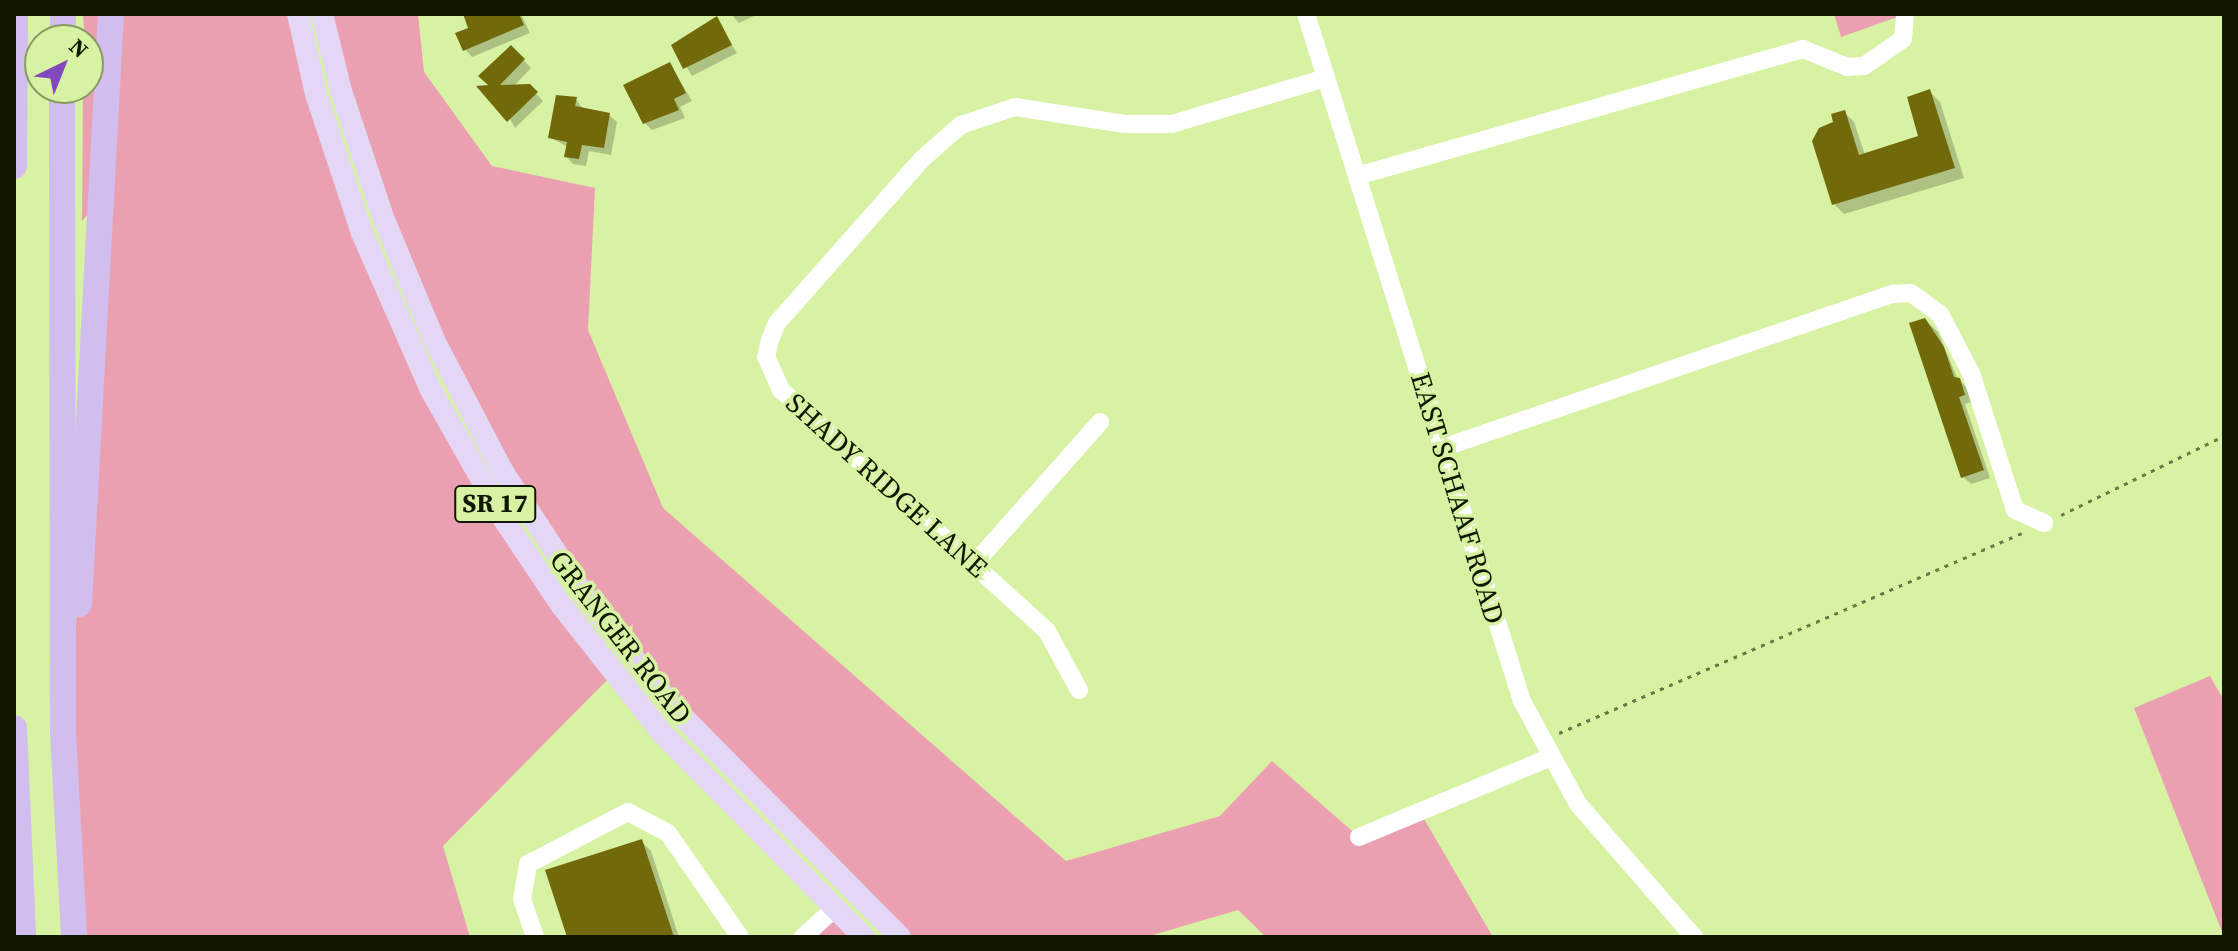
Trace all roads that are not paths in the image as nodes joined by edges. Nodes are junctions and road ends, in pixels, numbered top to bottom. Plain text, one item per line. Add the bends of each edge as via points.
1 (15, 14) edge
2 (111, 14) edge
3 (298, 14) edge
4 (322, 14) edge
5 (1306, 14) edge
6 (1905, 17) dead end
7 (1325, 78) junction
8 (62, 104) edge
9 (14, 166) edge
10 (1357, 176) junction
11 (1100, 422) dead end
12 (1442, 448) junction
13 (2044, 523) road end
14 (974, 564) junction
15 (1079, 690) dead end
16 (14, 728) edge
17 (1549, 758) junction
18 (65, 815) junction
19 (1359, 837) dead end
20 (852, 890) junction
21 (835, 908) junction
22 (23, 937) edge
23 (74, 937) edge
24 (535, 937) edge
25 (740, 937) edge
26 (803, 937) edge
27 (864, 937) edge
28 (900, 937) edge
29 (1694, 937) edge

1 - 9 highway
2 - 18 highway
3 - 21 main road, GRANGER ROAD / SR 17 via 316,94 362,233 406,337 470,463 562,606 613,674 717,793
4 - 20 main road, GRANGER ROAD / SR 17 via 384,220 435,342 503,472 585,597 670,704
5 - 7 street, EAST SCHAAF ROAD
6 - 10 street via 1903,39 1864,66 1847,67 1803,49
7 - 10 street, EAST SCHAAF ROAD
7 - 14 street, SHADY RIDGE LANE via 1172,124 1125,124 1044,108 991,112 939,142 777,323 766,357 781,390
8 - 18 highway
10 - 12 street, EAST SCHAAF ROAD
11 - 14 street
12 - 13 street via 1893,294 1911,293 1940,314 1971,373 2015,510
12 - 17 street, EAST SCHAAF ROAD via 1522,701
14 - 15 street, SHADY RIDGE LANE via 1058,644
16 - 22 highway
17 - 19 street
17 - 29 street, EAST SCHAAF ROAD via 1578,804
18 - 23 highway
20 - 21 main road
20 - 28 main road, GRANGER ROAD / SR 17
21 - 26 street
21 - 27 main road, GRANGER ROAD / SR 17
24 - 25 street via 522,899 528,864 628,812 668,833

